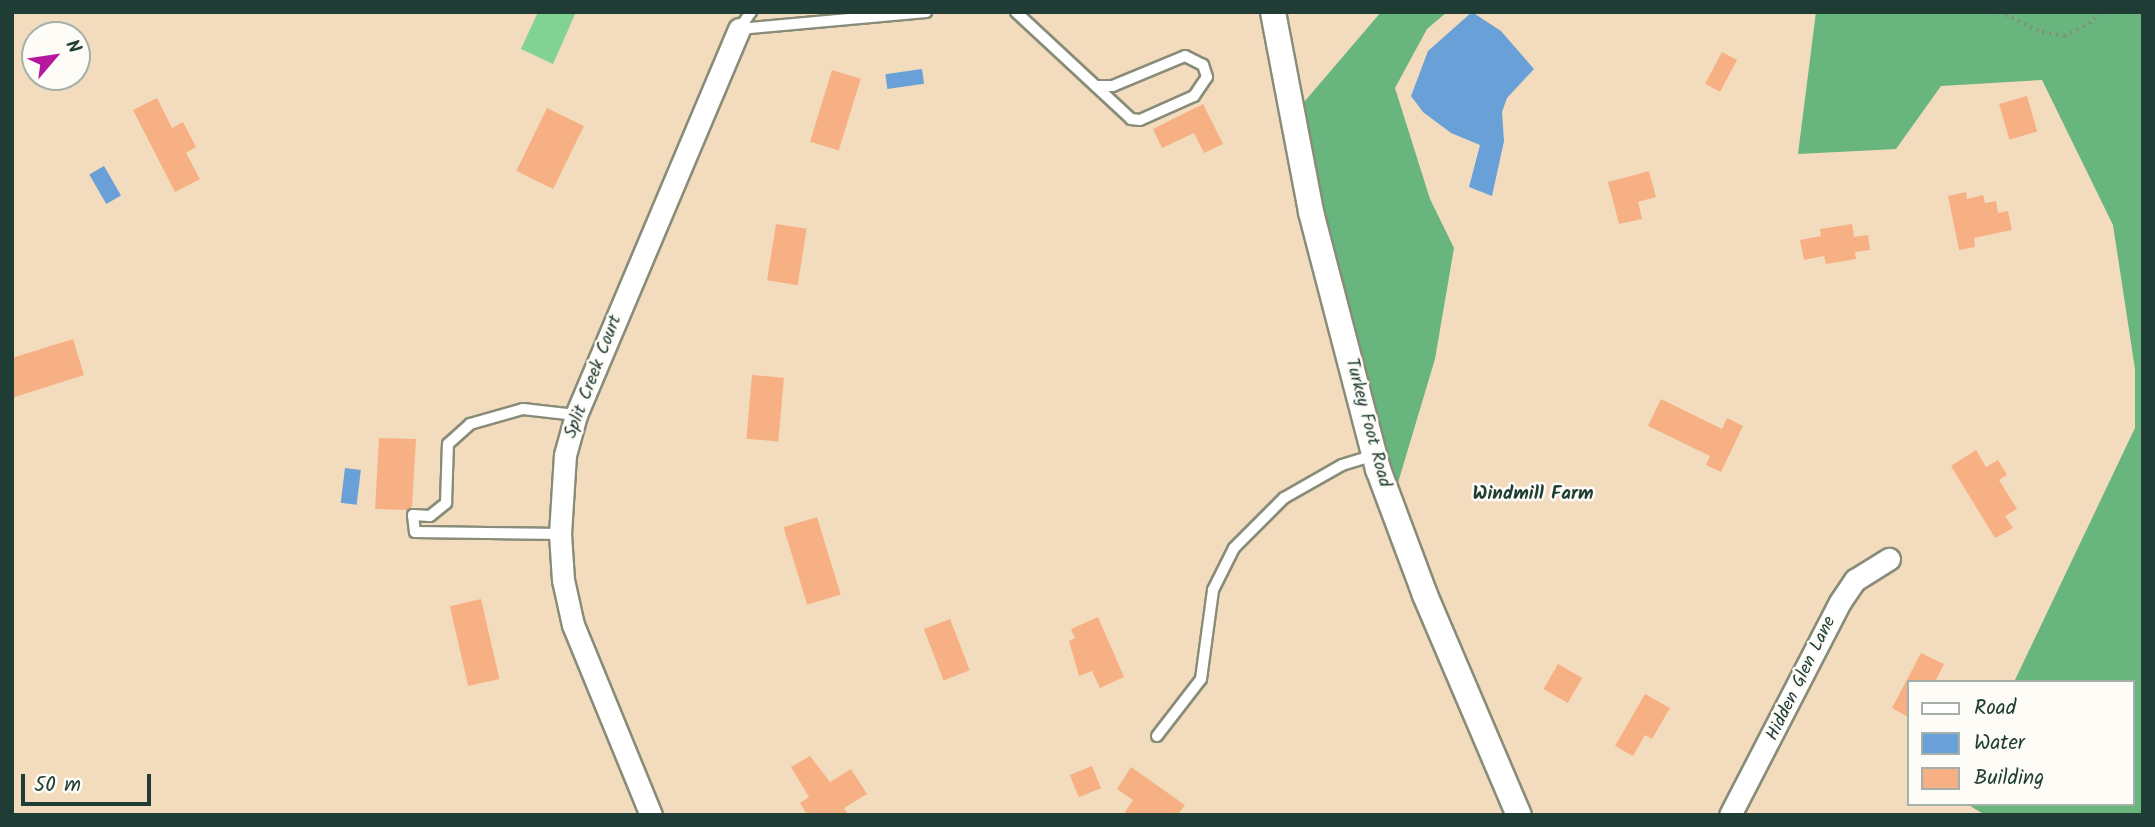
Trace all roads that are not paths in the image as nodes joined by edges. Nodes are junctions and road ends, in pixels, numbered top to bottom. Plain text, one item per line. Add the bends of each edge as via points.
1 (926, 12) edge
2 (1016, 12) edge
3 (1273, 12) edge
4 (745, 21) edge
5 (1096, 86) junction
6 (576, 415) junction
7 (1374, 455) junction
8 (560, 534) junction
9 (1889, 559) dead end
10 (1157, 736) dead end
11 (651, 815) edge
12 (1519, 815) edge
13 (1731, 815) edge

1 - 4 lane
2 - 5 lane
3 - 7 street, Turkey Foot Road via 1311,212
4 - 6 street, Split Creek Court
5 - 5 lane via 1113,86 1185,56 1203,65 1207,77 1194,96 1140,120 1117,108
6 - 8 street, Split Creek Court via 565,455
6 - 8 lane via 523,409 470,424 448,444 446,503 430,516 414,515 415,532
7 - 10 lane via 1342,465 1284,498 1234,548 1213,590 1201,679
7 - 12 street, Turkey Foot Road via 1425,595
8 - 11 street, Split Creek Court via 563,580 573,625
9 - 13 street, Hidden Glen Lane via 1855,580 1840,602

